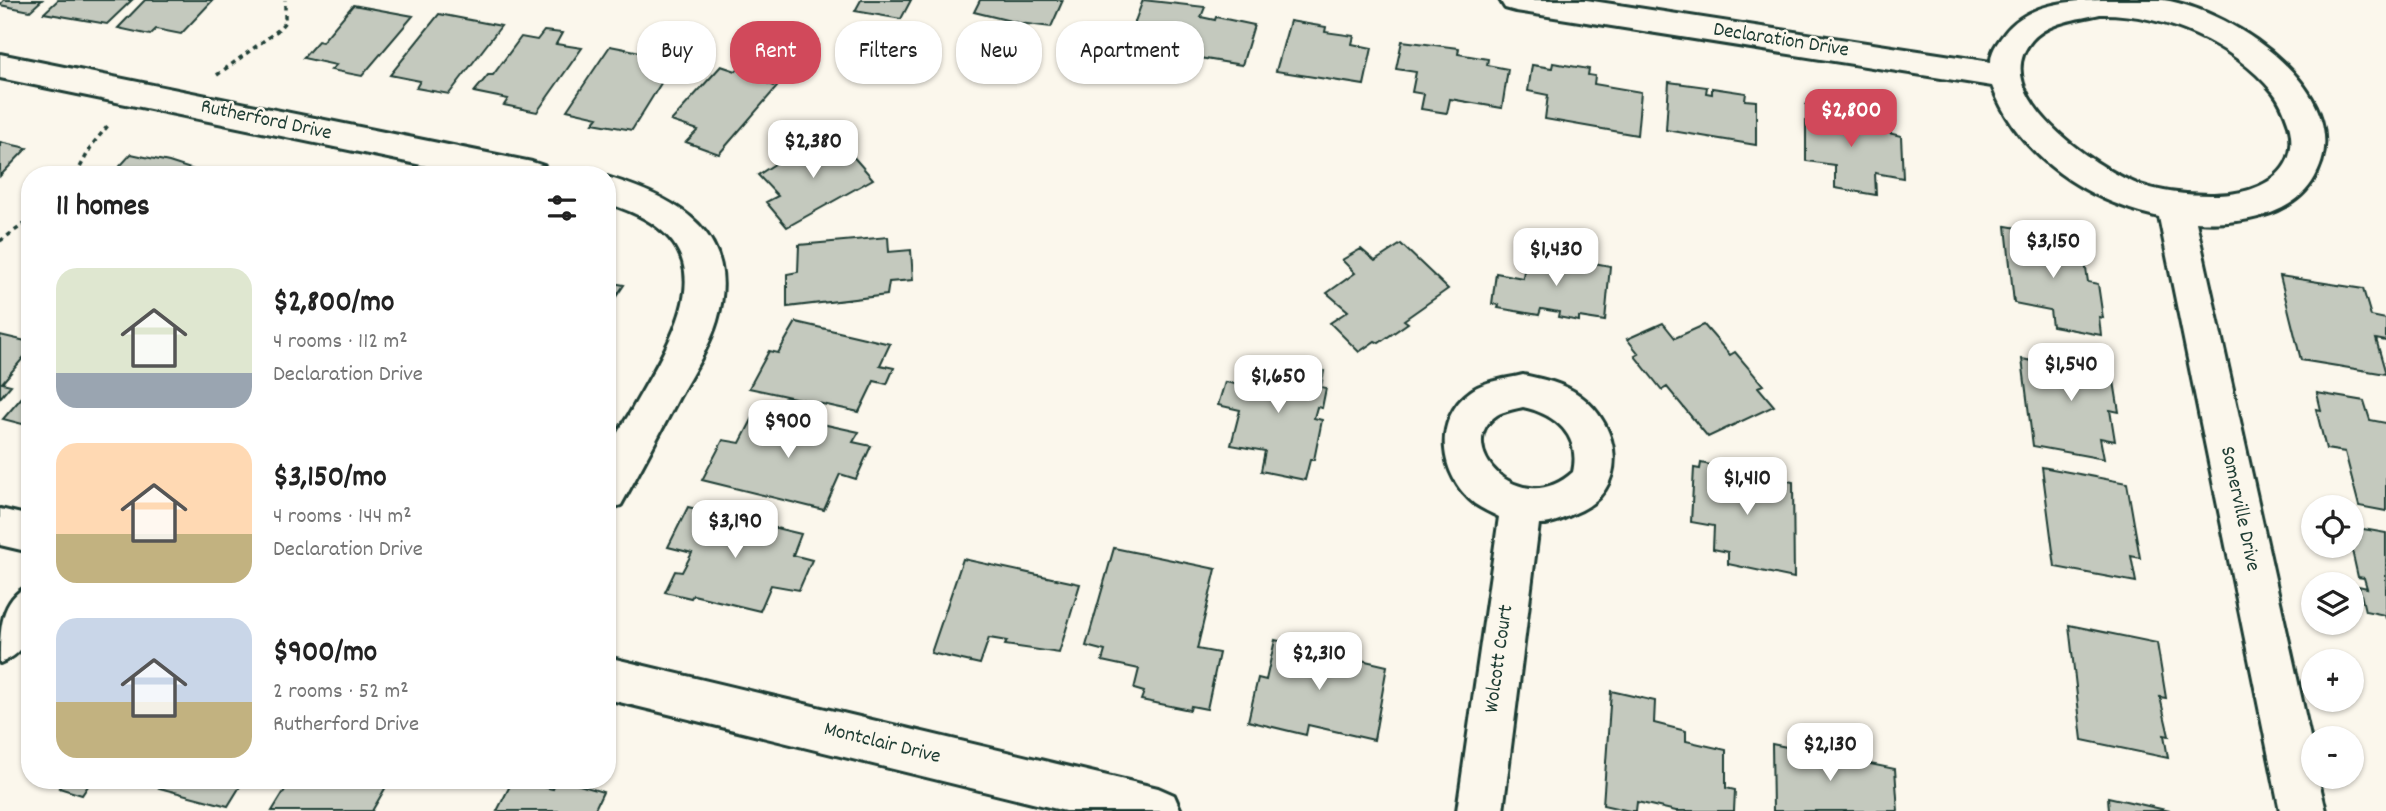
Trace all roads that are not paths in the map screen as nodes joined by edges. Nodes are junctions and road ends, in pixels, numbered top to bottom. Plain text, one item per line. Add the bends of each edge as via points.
1 (1516, 0) edge
2 (2134, 2) edge
3 (0, 66) edge
4 (2004, 76) junction
5 (488, 166) edge
6 (616, 193) edge
7 (2175, 206) junction
8 (616, 476) edge
9 (1521, 506) dead end
10 (0, 527) edge
11 (21, 532) edge
12 (21, 616) edge
13 (0, 643) edge
14 (616, 680) edge
15 (1158, 811) edge
16 (1480, 811) edge
17 (2303, 811) edge

1 - 4 street, Declaration Drive
2 - 4 street via 2082,5 2031,22 2010,47
2 - 7 street via 2188,20 2249,51 2287,88 2306,121 2303,168 2282,190 2227,209
3 - 5 street, Rutherford Drive
4 - 7 street via 2019,113 2060,157 2102,183 2150,202
6 - 8 street via 645,201 671,216 693,239 706,275 701,314 687,346
7 - 17 street, Somerville Drive
9 - 16 street, Wolcott Court
10 - 11 street
12 - 13 street
14 - 15 street, Montclair Drive

